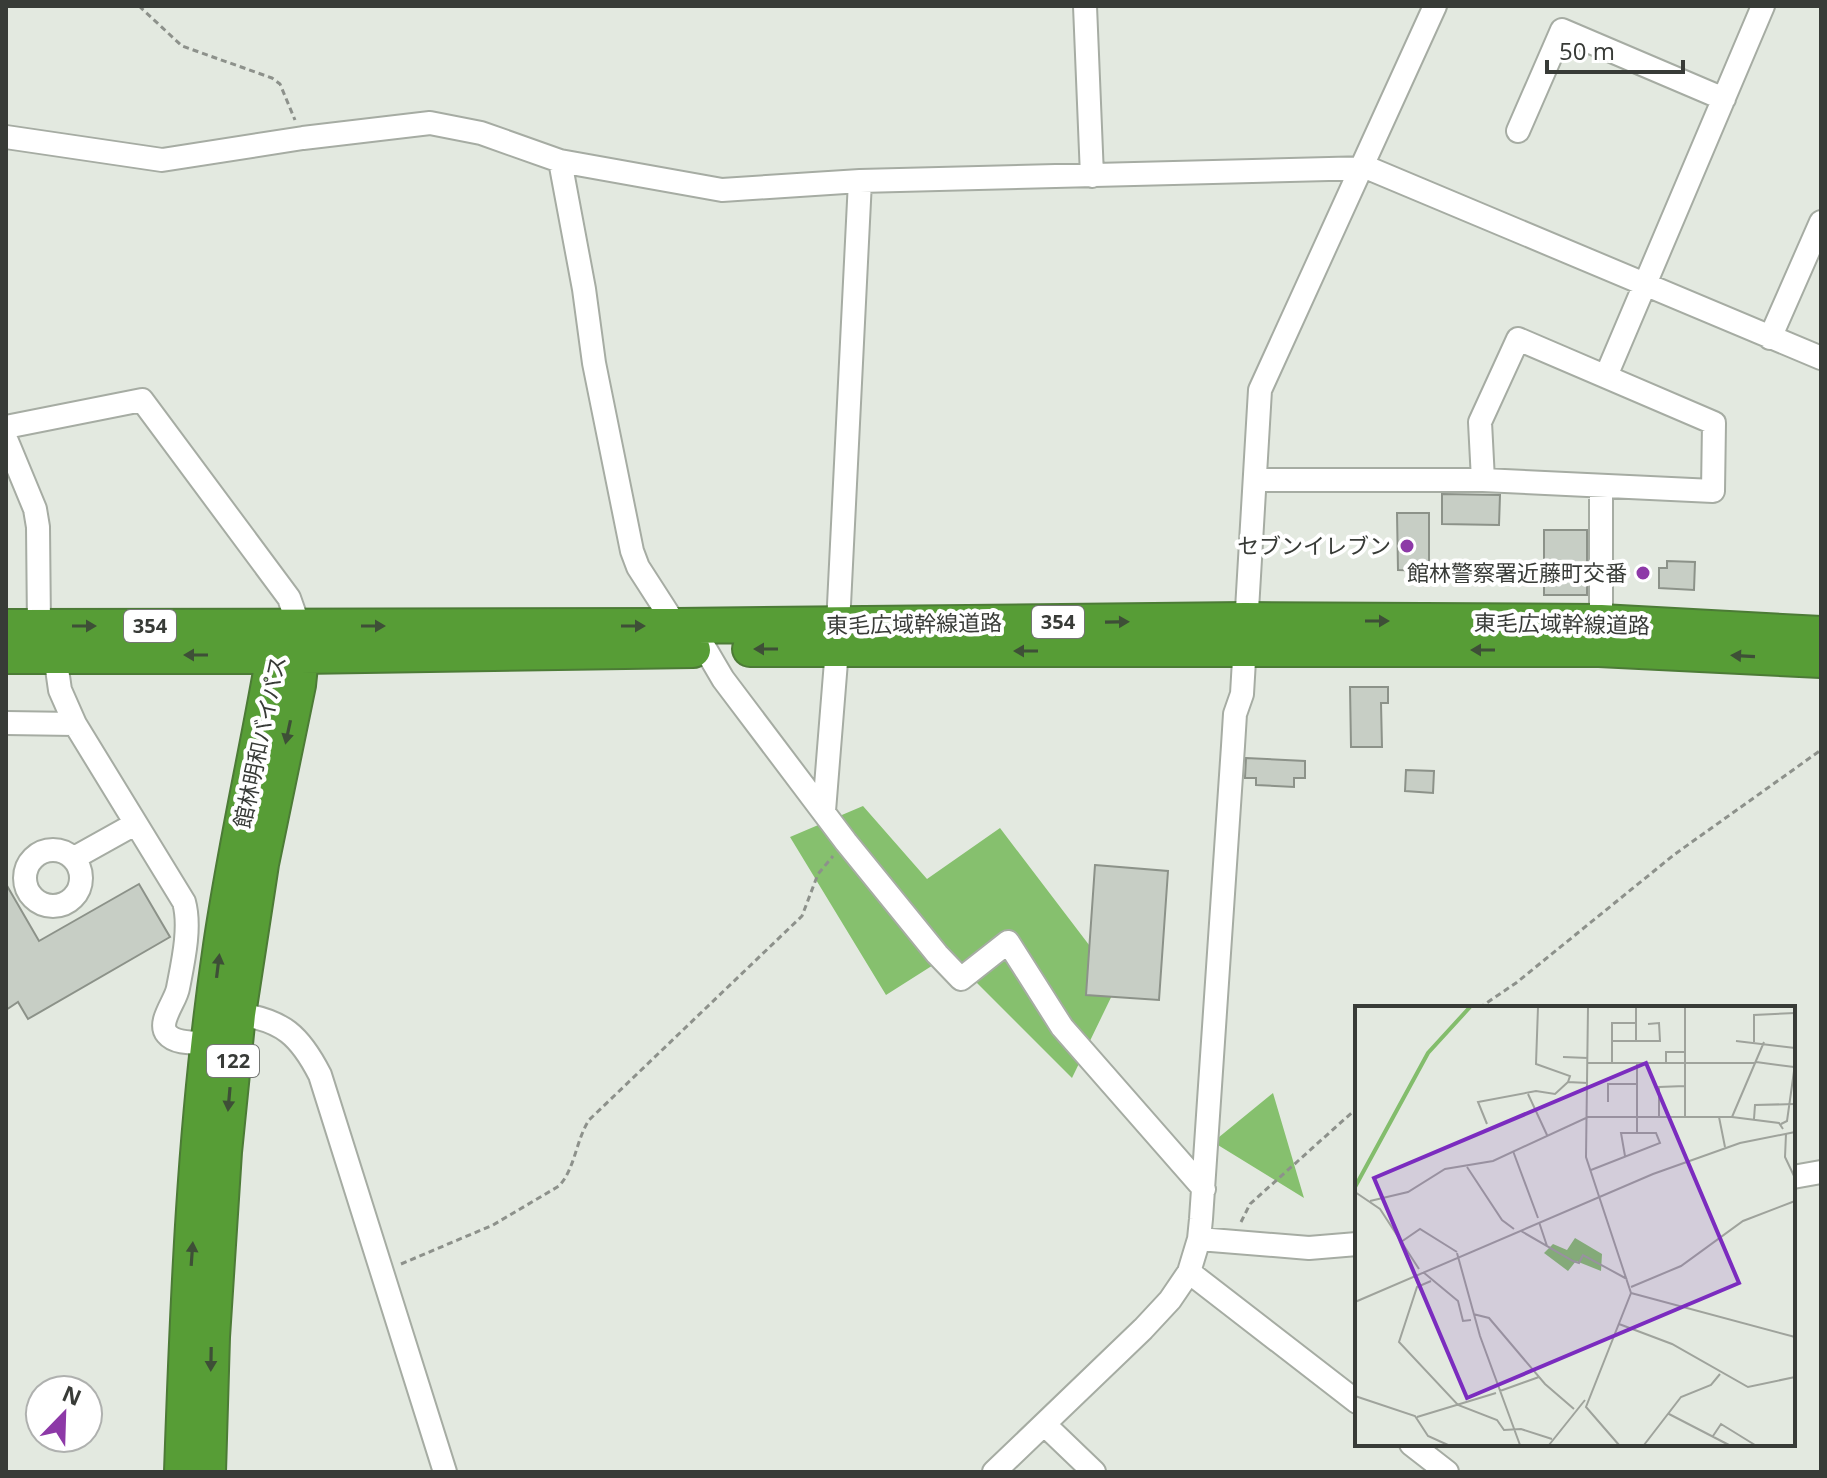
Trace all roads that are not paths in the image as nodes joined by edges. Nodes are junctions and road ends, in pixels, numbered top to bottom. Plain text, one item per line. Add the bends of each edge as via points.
1 (1085, 6) edge
2 (1435, 6) edge
3 (1763, 6) edge
4 (1724, 99) junction
5 (1518, 131) dead end
6 (6, 137) edge
7 (560, 161) junction
8 (1362, 168) junction
9 (1092, 176) junction
10 (860, 181) junction
11 (1821, 222) edge
12 (1644, 286) junction
13 (1770, 338) junction
14 (1821, 358) edge
15 (1606, 376) junction
16 (6, 427) edge
17 (6, 439) edge
18 (1255, 480) junction
19 (1483, 480) junction
20 (1601, 487) junction
21 (1601, 622) junction
22 (676, 626) junction
23 (1821, 634) edge
24 (1245, 635) junction
25 (33, 636) edge
26 (838, 637) junction
27 (290, 646) junction
28 (706, 650) junction
29 (6, 656) edge
30 (1821, 660) edge
31 (6, 723) edge
32 (75, 724) junction
33 (824, 811) junction
34 (135, 824) junction
35 (74, 858) dead end
36 (238, 1014) junction
37 (209, 1043) junction
38 (1821, 1172) edge
39 (1795, 1177) edge
40 (1204, 1189) junction
41 (1199, 1239) junction
42 (1355, 1244) edge
43 (1189, 1272) junction
44 (1355, 1400) edge
45 (1044, 1424) junction
46 (1414, 1446) edge
47 (182, 1472) edge
48 (208, 1472) edge
49 (445, 1472) edge
50 (994, 1472) edge
51 (1094, 1472) edge
52 (1447, 1472) edge

1 - 9 street
2 - 8 street
3 - 4 street
4 - 5 street via 1562,30
4 - 12 street
6 - 7 street via 162,160 430,123 481,133
7 - 10 street via 722,190
7 - 22 street via 632,551
8 - 9 street
8 - 12 street
8 - 18 street via 1260,390
9 - 10 street
10 - 26 street
11 - 13 street
12 - 13 street
12 - 15 street
13 - 14 street
15 - 19 street via 1518,339 1480,422
15 - 20 street via 1714,423 1713,491
16 - 27 street via 142,400 289,598 295,615
17 - 25 street via 38,527
18 - 19 street
18 - 24 street
19 - 20 street
20 - 21 street
21 - 23 highway, 東毛広域幹線道路 / 354
24 -> 21 highway, 東毛広域幹線道路 / 354
22 - 26 highway, 東毛広域幹線道路 / 354
27 -> 22 highway, 東毛広域幹線道路 / 354
24 - 26 highway, 東毛広域幹線道路 / 354
30 -> 24 highway, 東毛広域幹線道路 / 354
24 - 40 street via 1242,694 1235,714
25 - 27 highway, 東毛広域幹線道路 / 354
25 - 29 highway, 東毛広域幹線道路 / 354
25 - 32 street
26 -> 28 highway, 東毛広域幹線道路 / 354
26 - 33 street
27 - 28 highway, 東毛広域幹線道路 / 354
27 -> 36 highway, 館林明和バイパス / 122 via 296,694 261,864
37 -> 27 highway, 館林明和バイパス / 122 via 235,858
28 - 33 street
31 - 32 street
32 - 34 street
33 - 40 street via 961,979 1008,942 1062,1027
34 - 35 street
34 - 37 street via 188,915 178,990 164,1028 174,1039
36 -> 48 highway, 館林明和バイパス / 122 via 224,1152
36 - 49 street via 286,1029 320,1075
47 -> 37 highway, 館林明和バイパス / 122
38 - 39 street
40 - 41 street
41 - 42 street via 1309,1248
41 - 43 street
43 - 44 street
43 - 45 street via 1143,1329
45 - 50 street
45 - 51 street
46 - 52 street

